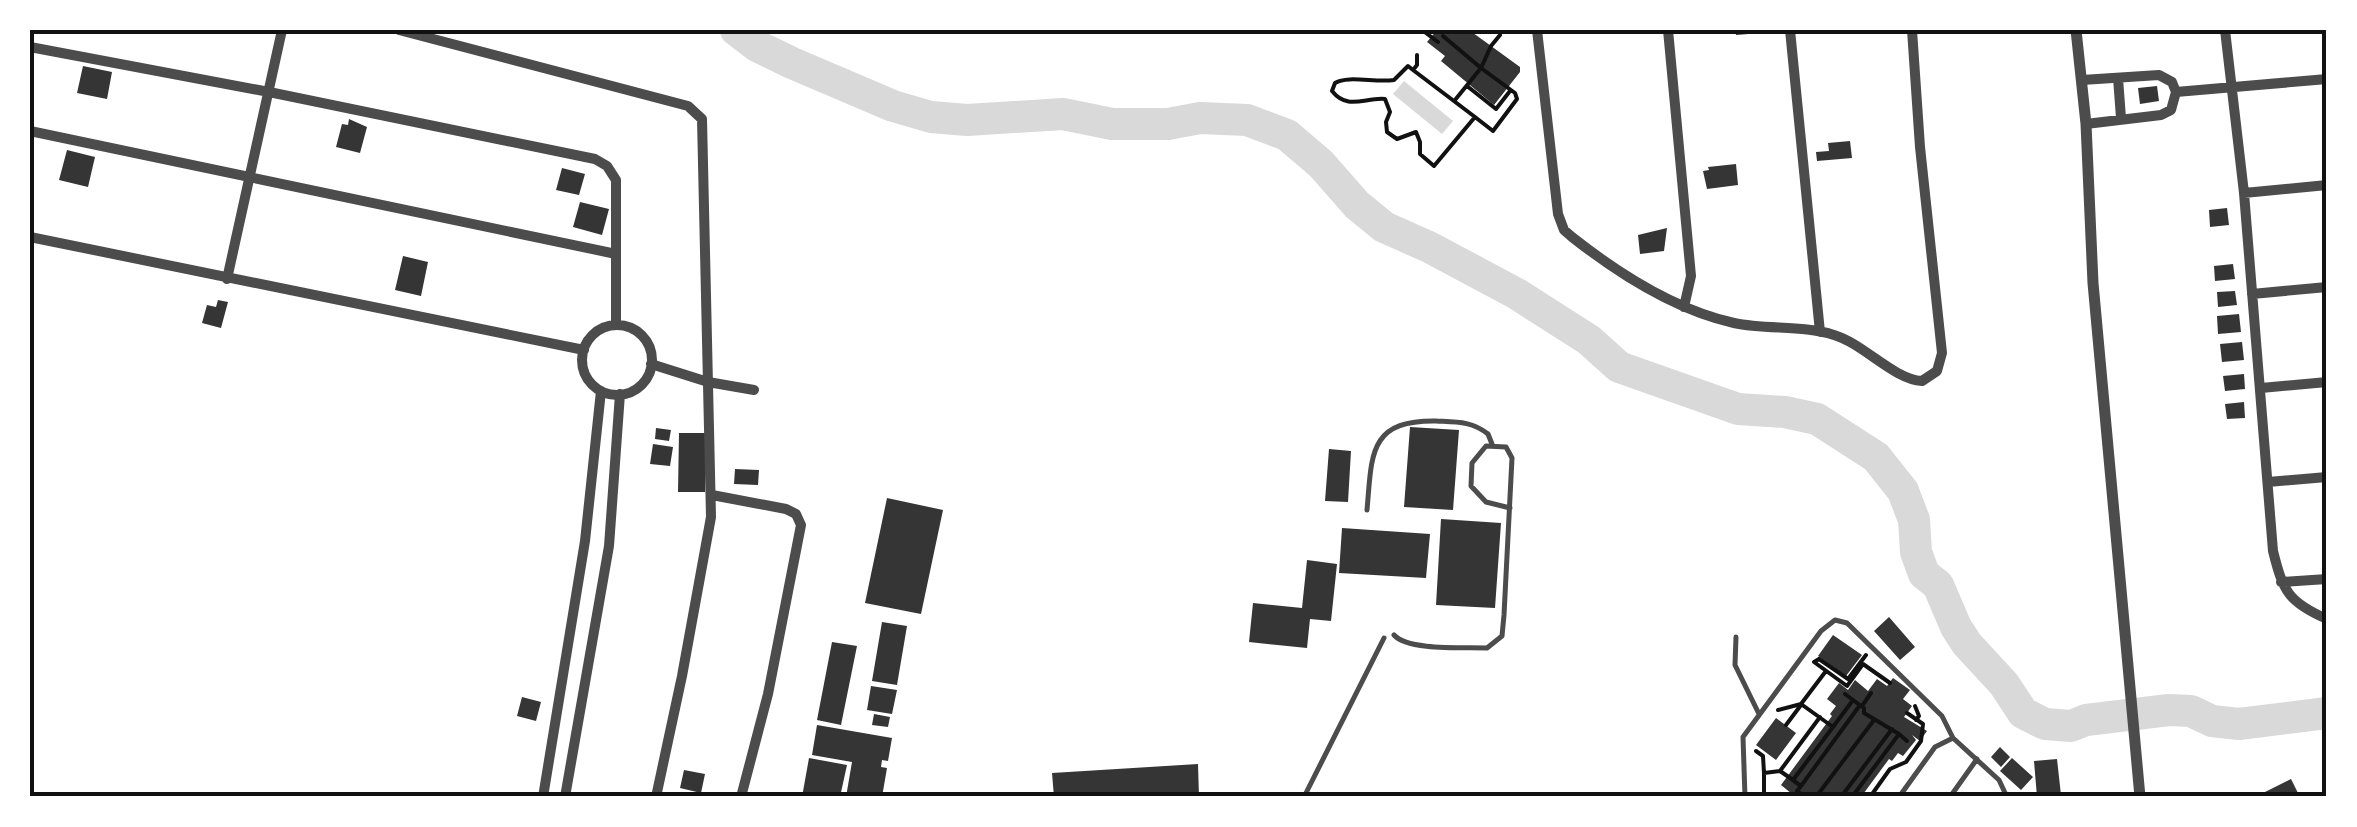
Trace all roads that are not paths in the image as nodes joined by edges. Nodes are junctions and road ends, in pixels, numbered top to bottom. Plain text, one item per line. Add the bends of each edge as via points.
1 (282, 30) edge
2 (399, 30) edge
3 (1537, 30) edge
4 (1668, 30) edge
5 (1790, 30) edge
6 (1912, 30) edge
7 (2076, 30) edge
8 (2225, 30) edge
9 (30, 47) edge
10 (2118, 78) junction
11 (2327, 79) edge
12 (2082, 80) junction
13 (2230, 88) junction
14 (270, 92) junction
15 (2176, 92) junction
16 (2121, 118) junction
17 (2086, 124) junction
18 (30, 132) edge
19 (250, 177) junction
20 (2327, 186) edge
21 (2244, 193) junction
22 (30, 238) edge
23 (616, 254) junction
24 (228, 279) junction
25 (2327, 287) edge
26 (2252, 294) junction
27 (1684, 307) junction
28 (616, 325) junction
29 (1820, 332) junction
30 (584, 350) junction
31 (652, 364) junction
32 (708, 382) junction
33 (2327, 382) edge
34 (2261, 388) junction
35 (754, 390) dead end
36 (602, 391) junction
37 (620, 394) junction
38 (1492, 444) junction
39 (2327, 477) edge
40 (2268, 482) junction
41 (712, 495) junction
42 (1510, 508) junction
43 (1367, 510) dead end
44 (2327, 579) edge
45 (2281, 582) junction
46 (2327, 619) edge
47 (1394, 635) dead end
48 (1736, 637) dead end
49 (1384, 638) dead end
50 (1759, 714) junction
51 (1953, 738) junction
52 (1977, 759) junction
53 (543, 797) edge
54 (565, 797) edge
55 (656, 797) edge
56 (741, 797) edge
57 (1304, 797) edge
58 (1745, 797) edge
59 (1899, 797) edge
60 (1950, 797) edge
61 (2007, 797) edge
62 (2140, 797) edge

1 - 14 street
2 - 32 street via 699,114
3 - 27 street via 1564,230
4 - 27 street via 1691,276
5 - 29 street
6 - 29 street via 1942,353 1937,371 1916,381 1852,342
7 - 12 street
8 - 13 street
9 - 14 street
10 - 12 street
10 - 15 street via 2163,75
10 - 16 street
11 - 13 street
12 - 17 street
13 - 15 street
13 - 21 street
14 - 19 street
14 - 23 street via 596,159 616,180
15 - 16 street via 2171,110 2161,115
16 - 17 street
17 - 62 street via 2093,283
18 - 19 street
19 - 23 street
19 - 24 street
20 - 21 street
21 - 26 street
22 - 24 street
23 - 28 street
24 - 30 street
25 - 26 street
26 - 34 street
27 - 29 street via 1736,323
28 - 30 street via 600,330
28 - 31 street via 643,336
30 - 36 street via 584,369
31 - 32 street
31 - 37 street via 644,382
32 - 35 street
32 - 41 street
33 - 34 street
34 - 40 street
36 - 37 street
36 - 53 street via 586,541
37 - 54 street via 609,546
38 - 42 lane via 1512,453
38 - 42 lane via 1476,455 1470,486 1486,502
38 - 43 lane via 1468,423 1398,425 1374,448
39 - 40 street
40 - 45 street
41 - 55 street
41 - 56 street via 786,509 801,525
42 - 47 lane via 1502,636 1496,644 1411,644
44 - 45 street
45 - 46 street via 2290,598
48 - 50 lane via 1735,665
49 - 57 lane
50 - 51 lane via 1827,624 1841,620 1942,716
50 - 58 lane via 1743,736
51 - 52 lane
51 - 59 lane via 1941,741
52 - 60 lane
52 - 61 lane

